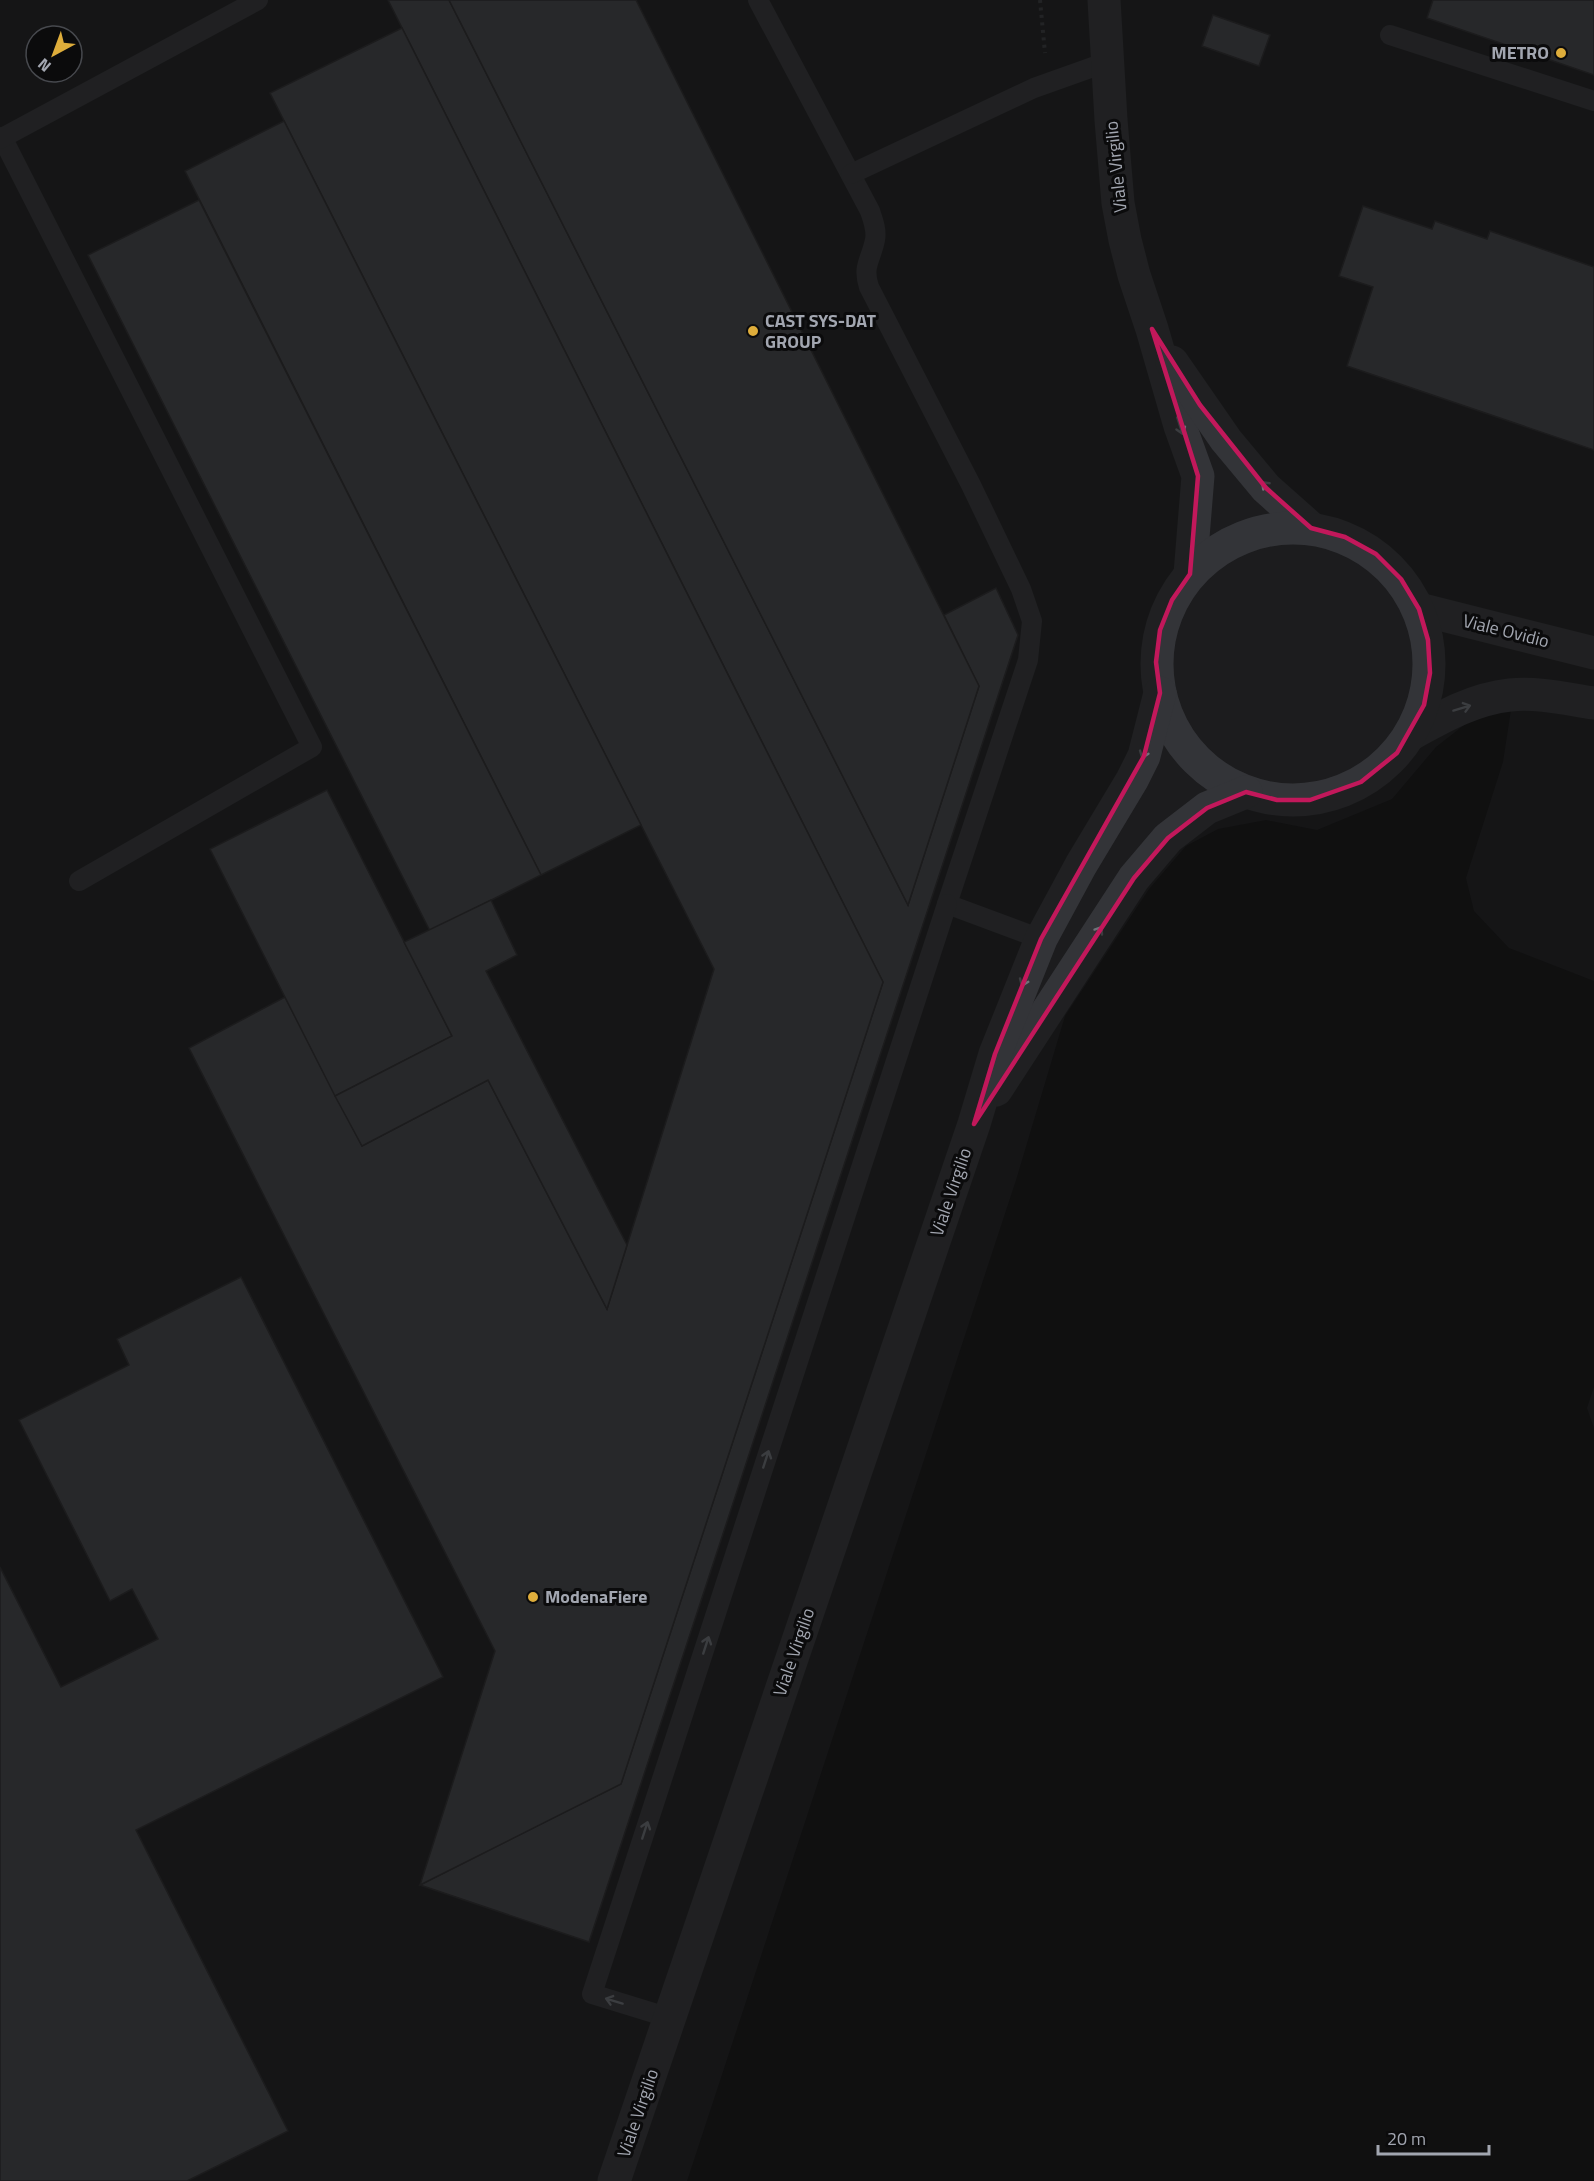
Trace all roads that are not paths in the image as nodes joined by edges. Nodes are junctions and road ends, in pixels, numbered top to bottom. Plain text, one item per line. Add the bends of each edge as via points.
1 (258, 0) edge
2 (758, 0) edge
3 (1104, 0) edge
4 (1390, 35) dead end
5 (1107, 62) junction
6 (1594, 101) edge
7 (1, 138) edge
8 (851, 174) junction
9 (1152, 329) junction
10 (1311, 528) junction
11 (1190, 574) junction
12 (1419, 609) junction
13 (1594, 653) edge
14 (1160, 693) junction
15 (1594, 703) edge
16 (1411, 734) junction
17 (1246, 792) junction
18 (79, 881) dead end
19 (947, 904) junction
20 (1041, 939) junction
21 (974, 1124) junction
22 (670, 2018) junction
23 (614, 2181) edge

1 - 7 lane
2 - 8 lane
3 - 5 street, Viale Virgilio
4 - 6 lane
5 - 8 lane via 1048,83
5 - 9 street, Viale Virgilio via 1118,203 1134,275
7 - 18 lane via 312,747
8 - 19 lane via 875,228 866,265 868,287 976,495 1032,621 1028,660
10 -> 9 street, Viale Virgilio via 1266,488 1226,440
9 -> 11 street, Viale Virgilio via 1197,476
10 - 11 street via 1277,528 1245,536 1215,551
10 - 12 street via 1345,537 1376,554 1401,579
11 - 14 street via 1172,600 1160,630 1156,662
12 - 13 street, Viale Ovidio
12 - 16 street via 1428,640 1430,673 1424,705
14 - 17 street via 1167,715 1190,753 1216,776
14 -> 20 street, Viale Virgilio via 1144,756
16 -> 15 street via 1453,710 1510,695
16 - 17 street via 1380,770 1341,792 1310,800 1277,800
21 -> 17 street, Viale Virgilio via 1134,878 1168,838 1207,808
19 - 20 lane
22 -> 19 lane via 592,1994
20 -> 21 street, Viale Virgilio via 995,1054
21 - 22 street, Viale Virgilio
22 - 23 street, Viale Virgilio

